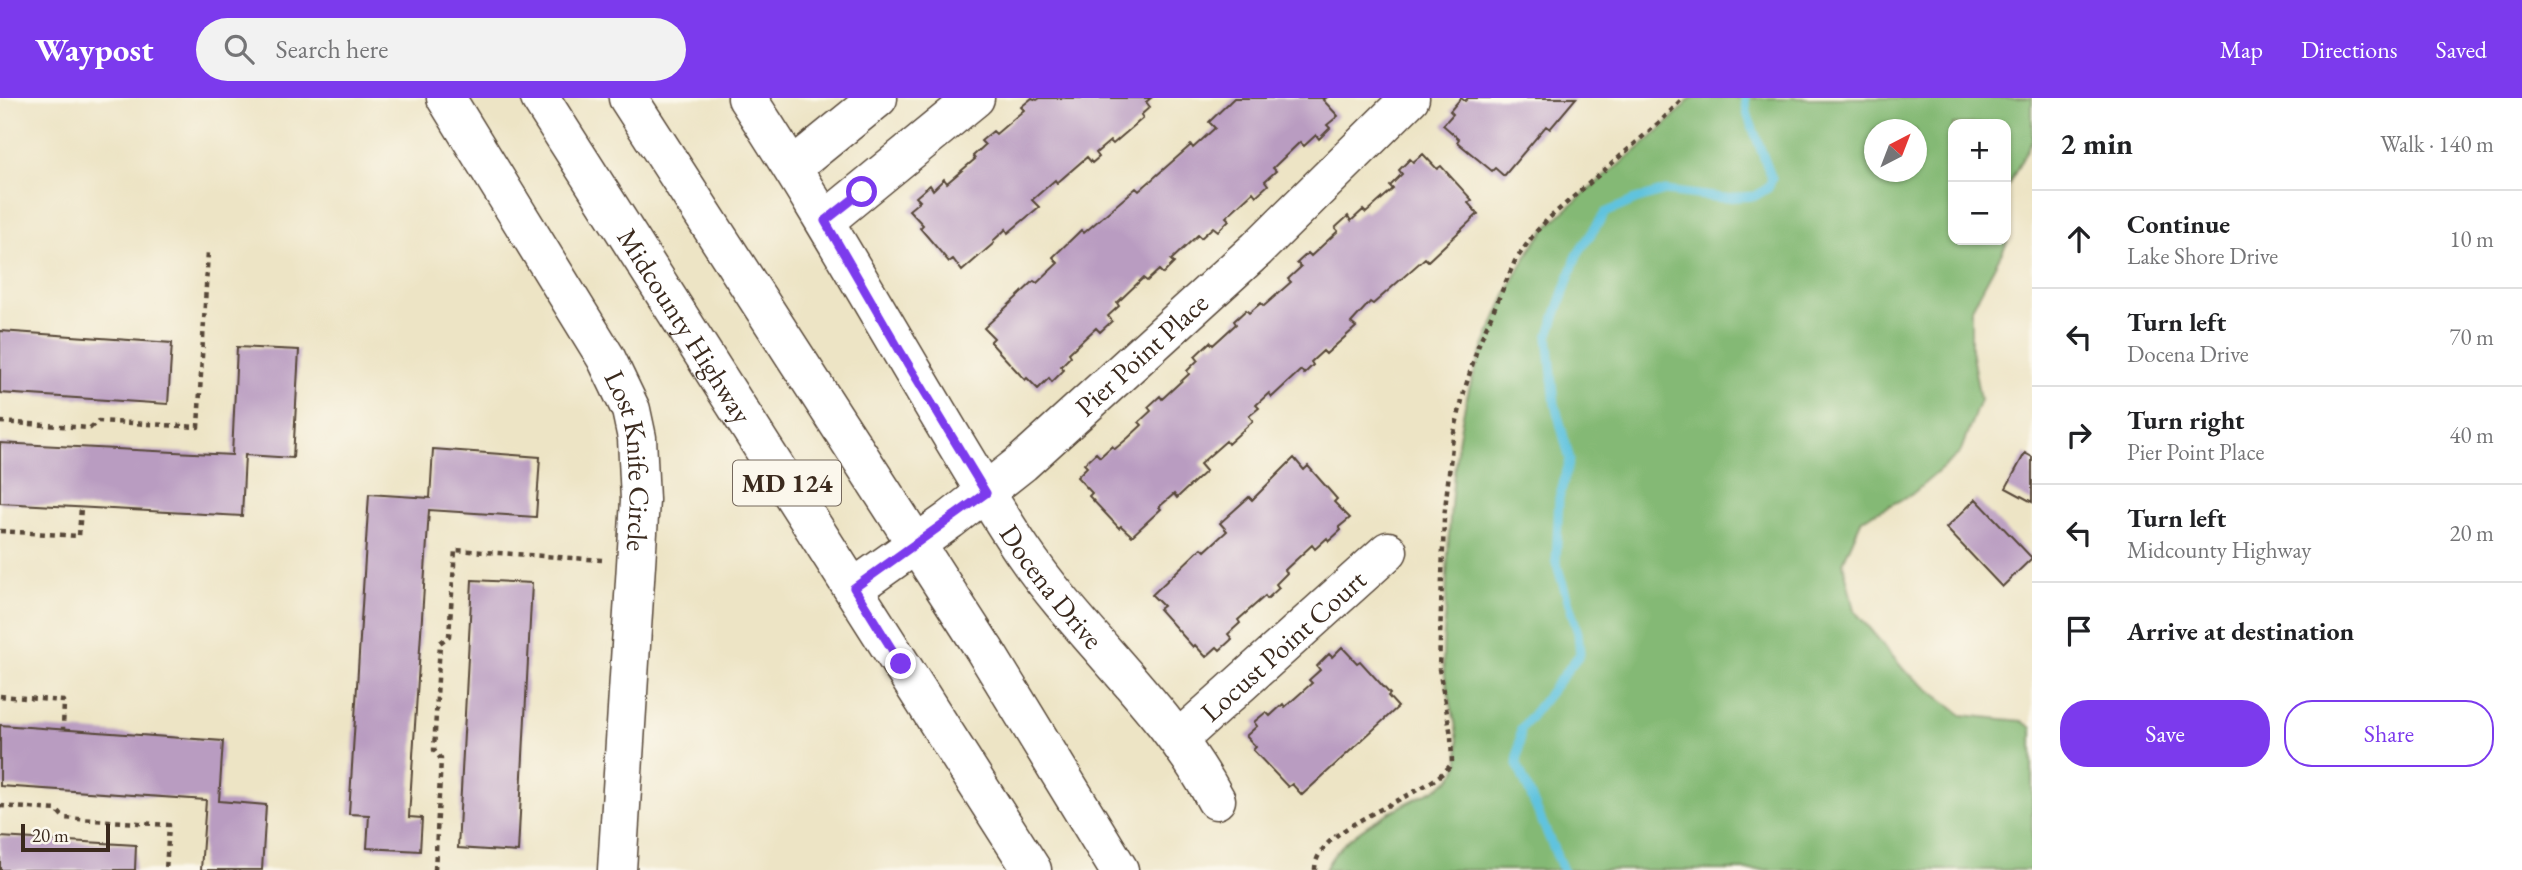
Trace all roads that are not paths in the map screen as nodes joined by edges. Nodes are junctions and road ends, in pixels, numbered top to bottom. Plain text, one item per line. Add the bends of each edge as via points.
1 (446, 98) edge
2 (540, 98) edge
3 (628, 98) edge
4 (747, 98) edge
5 (878, 98) edge
6 (975, 98) edge
7 (1410, 98) edge
8 (793, 167) junction
9 (825, 221) junction
10 (986, 493) junction
11 (916, 545) junction
12 (1388, 551) dead end
13 (854, 588) junction
14 (1179, 739) junction
15 (1216, 800) dead end
16 (617, 870) edge
17 (1032, 870) edge
18 (1119, 870) edge

1 - 16 street, Lost Knife Circle via 606,358 627,401 637,438 636,562
2 - 13 street, Midcounty Highway / MD 124
3 - 11 street, MD 124
4 - 8 street, Docena Drive
5 - 8 street
6 - 9 street
7 - 10 street, Pier Point Place via 1257,248
8 - 9 street, Docena Drive
9 - 10 street, Docena Drive
10 - 11 street, Pier Point Place
10 - 14 street, Docena Drive via 1057,598
11 - 13 street, Pier Point Place
11 - 18 street, MD 124
12 - 14 street, Locust Point Court
13 - 17 street, Midcounty Highway / MD 124
14 - 15 street, Docena Drive

